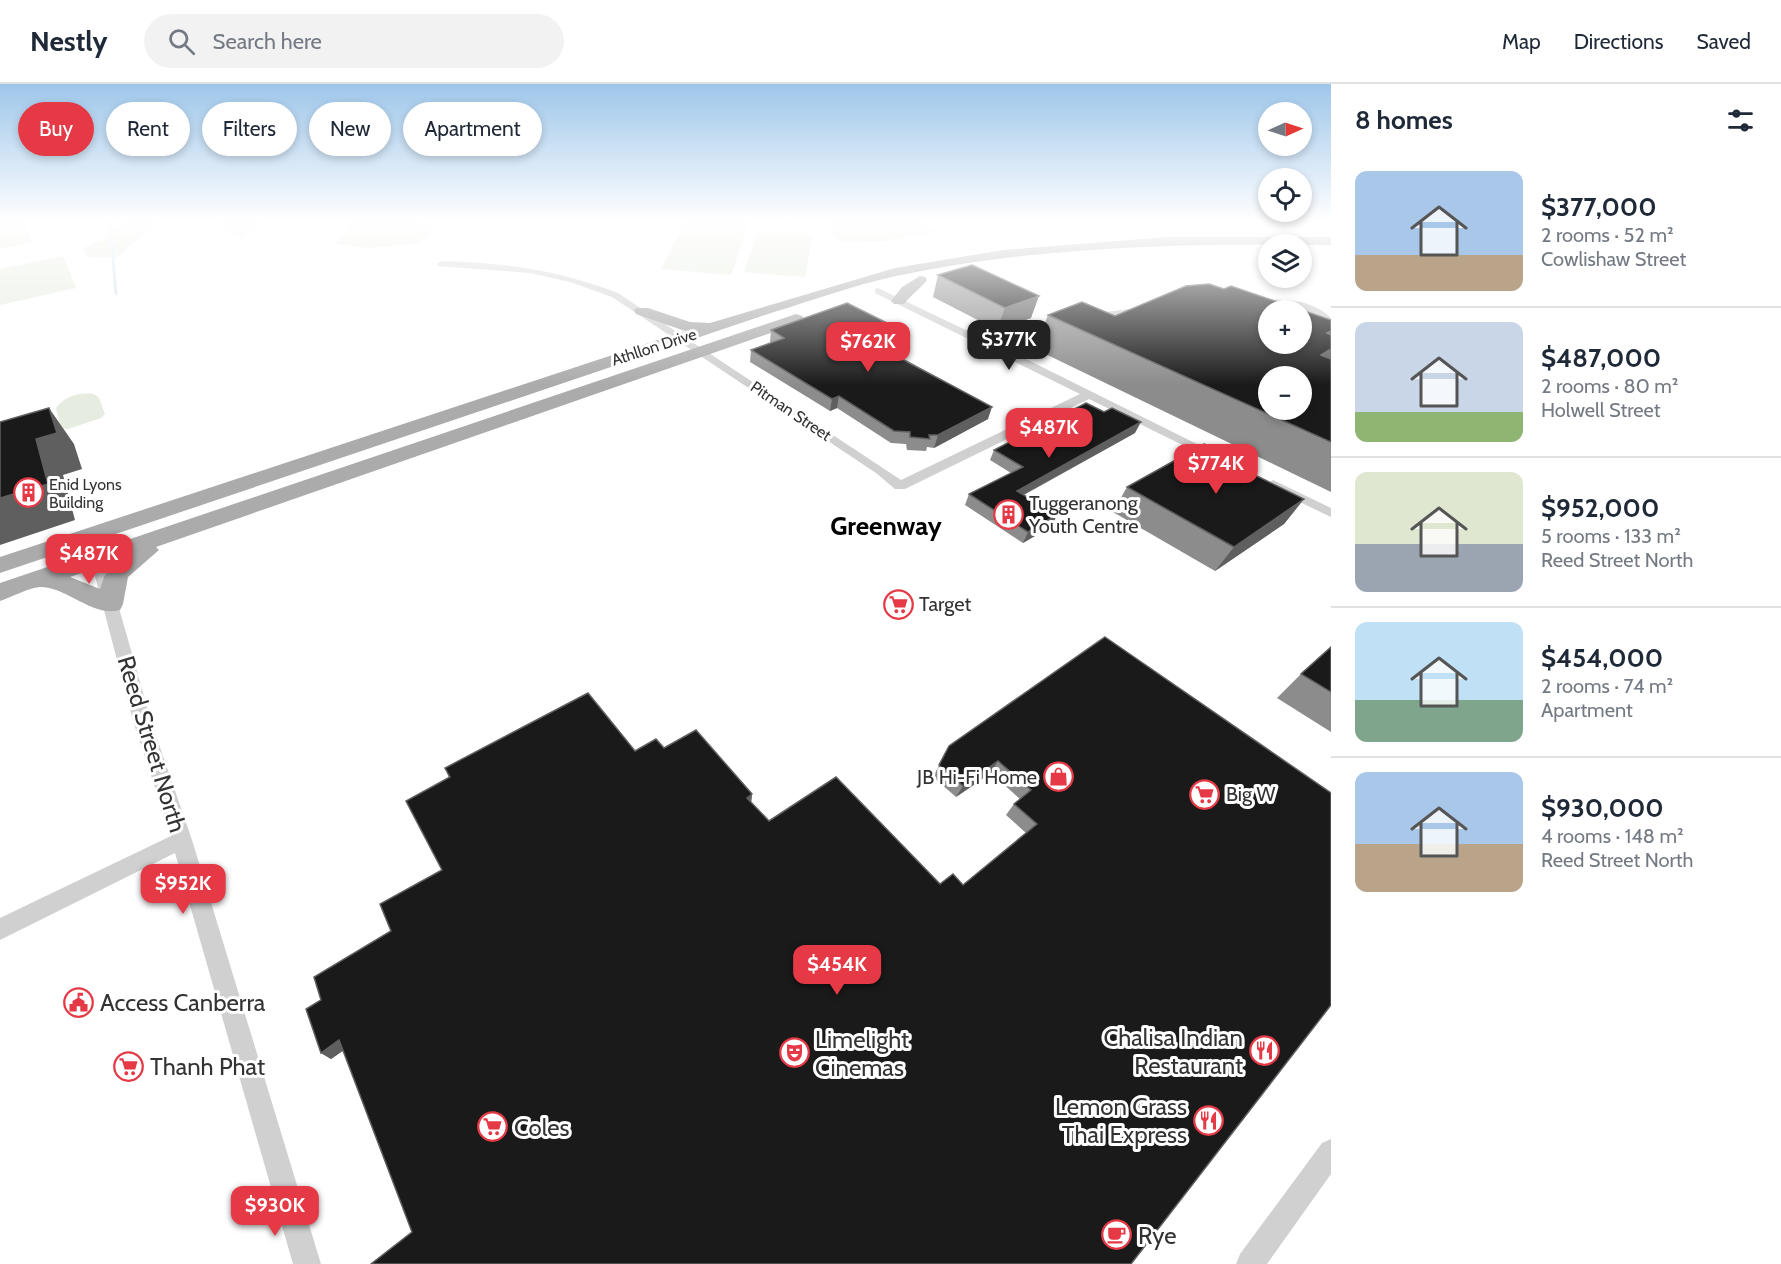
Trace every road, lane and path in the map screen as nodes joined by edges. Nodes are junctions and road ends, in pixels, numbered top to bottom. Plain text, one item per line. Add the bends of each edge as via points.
1 (559, 275) edge
2 (887, 275) edge
3 (888, 275) edge
4 (946, 275) edge
5 (920, 280) junction
6 (878, 291) junction
7 (797, 300) junction
8 (847, 301) edge
9 (899, 301) junction
10 (1247, 304) edge
11 (1150, 310) edge
12 (642, 311) junction
13 (817, 312) edge
14 (1331, 323) edge
15 (712, 327) junction
16 (681, 338) junction
17 (995, 348) junction
18 (702, 351) junction
19 (1089, 394) junction
20 (1229, 463) edge
21 (1260, 478) edge
22 (1331, 513) edge
23 (199, 524) junction
24 (91, 534) junction
25 (99, 558) junction
26 (0, 565) edge
27 (39, 579) junction
28 (0, 592) edge
29 (111, 604) junction
30 (182, 840) junction
31 (0, 929) edge
32 (1331, 1152) edge
33 (307, 1264) edge
34 (1250, 1264) edge

1 - 12 street, Pitman Street via 615,295
2 - 7 main road, Athllon Drive
3 - 6 main road via 875,280
4 - 5 main road
5 - 6 main road
5 - 9 main road
6 - 7 main road via 854,288
6 - 8 main road
6 - 9 street
7 - 15 main road, Athllon Drive
9 - 17 street
10 - 14 street via 1301,304 1318,310
11 - 17 street via 1068,322
12 - 15 main road via 688,327
12 - 16 street, Pitman Street
13 - 18 main road, Athllon Drive
15 - 16 main road, Athllon Drive
16 - 18 street, Pitman Street
16 - 24 main road, Athllon Drive
17 - 19 street
18 - 19 street, Pitman Street via 900,486
18 - 23 main road, Athllon Drive
19 - 20 street
21 - 22 street
23 - 25 main road, Athllon Drive
23 - 29 main road via 127,562 115,574
24 - 25 street, Reed Street North
24 - 26 main road, Athllon Drive
25 - 27 main road, Athllon Drive
25 - 29 street, Reed Street North
27 - 28 main road, Athllon Drive
27 - 29 main road via 67,584
29 - 30 street, Reed Street North via 142,721
30 - 31 street
30 - 33 street, Reed Street North
32 - 34 street

